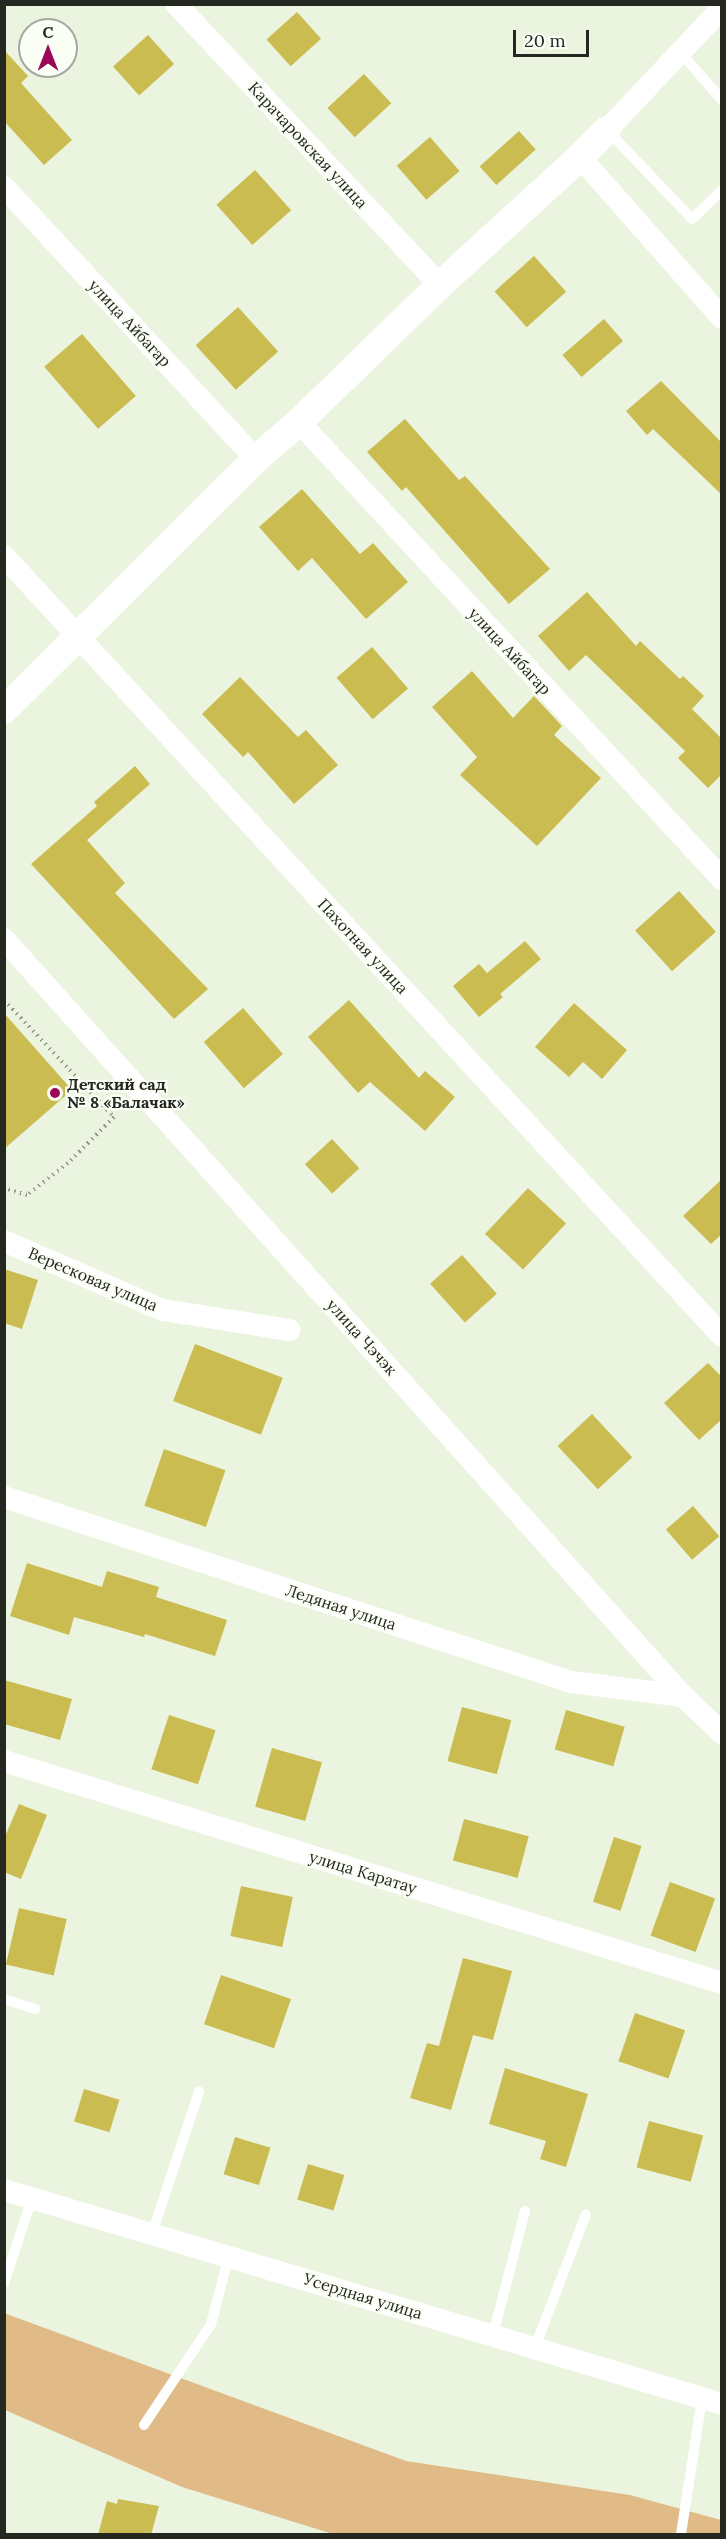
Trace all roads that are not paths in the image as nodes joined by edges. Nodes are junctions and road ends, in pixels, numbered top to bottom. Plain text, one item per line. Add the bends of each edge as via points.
1 (176, 4) edge
2 (722, 8) edge
3 (680, 52) junction
4 (722, 100) edge
5 (607, 129) junction
6 (580, 157) junction
7 (4, 187) edge
8 (722, 189) edge
9 (440, 285) junction
10 (722, 318) edge
11 (299, 422) junction
12 (256, 459) junction
13 (4, 556) edge
14 (79, 636) junction
15 (4, 710) edge
16 (722, 879) edge
17 (4, 939) edge
18 (4, 1241) edge
19 (289, 1330) dead end
20 (722, 1336) edge
21 (4, 1497) edge
22 (683, 1696) junction
23 (722, 1733) edge
24 (4, 1761) edge
25 (722, 1983) edge
26 (4, 1999) edge
27 (35, 2009) dead end
28 (199, 2092) dead end
29 (4, 2190) edge
30 (32, 2198) junction
31 (525, 2211) dead end
32 (586, 2214) dead end
33 (152, 2234) junction
34 (229, 2256) junction
35 (4, 2283) edge
36 (493, 2335) junction
37 (535, 2347) junction
38 (712, 2401) edge
39 (144, 2425) dead end
40 (681, 2535) edge

1 - 9 street, Карачаровская улица
2 - 3 street
3 - 4 lane
3 - 5 street
5 - 6 street
5 - 8 lane via 692,219
6 - 9 street
6 - 10 street
7 - 12 street, улица Айбагар
9 - 11 street
11 - 12 street
11 - 16 street, улица Айбагар
12 - 14 street
13 - 14 street, Пахотная улица
14 - 15 street
14 - 20 street, Пахотная улица
17 - 22 street, улица Чэчэк
18 - 19 street, Вересковая улица via 163,1310
21 - 22 street, Ледяная улица via 571,1683
22 - 23 street, улица Чэчэк
24 - 25 street, улица Каратау
26 - 27 lane
28 - 33 lane
29 - 30 street, Усердная улица
30 - 33 street, Усердная улица
30 - 35 lane
31 - 36 lane
32 - 37 lane
33 - 34 street, Усердная улица
34 - 36 street, Усердная улица
34 - 39 lane via 212,2324
36 - 37 street, Усердная улица
37 - 38 street, Усердная улица
38 - 40 lane

